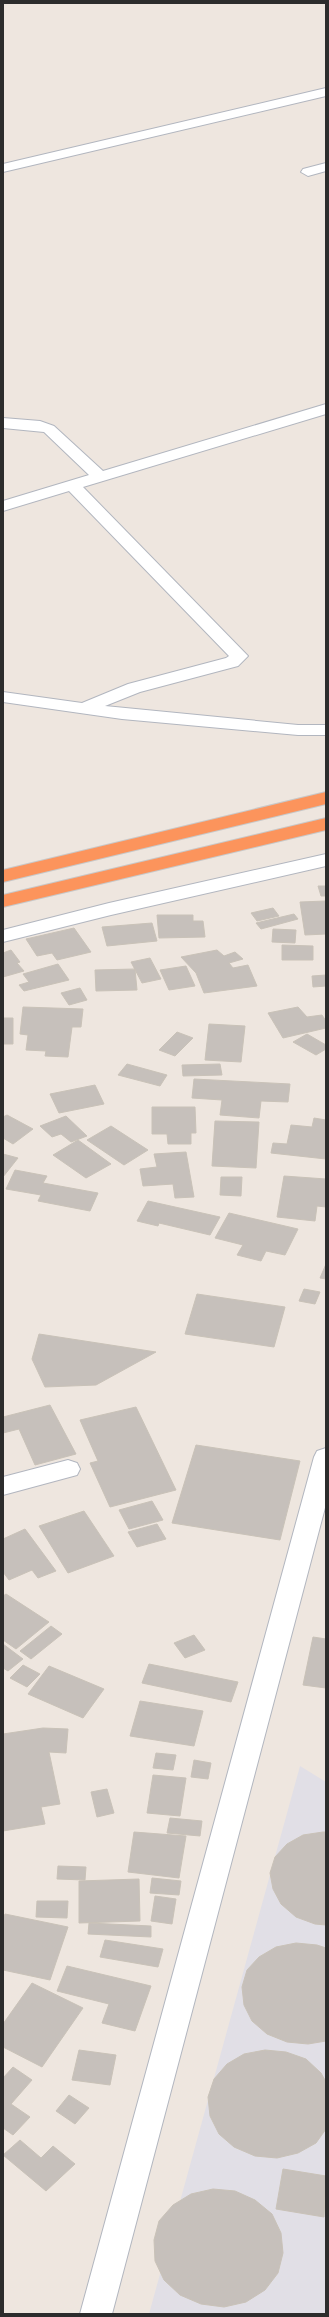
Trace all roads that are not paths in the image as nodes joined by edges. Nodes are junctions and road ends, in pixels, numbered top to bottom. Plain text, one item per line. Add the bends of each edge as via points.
1 (326, 92) edge
2 (326, 167) edge
3 (3, 168) edge
4 (308, 172) dead end
5 (326, 409) edge
6 (3, 423) edge
7 (99, 476) junction
8 (72, 485) junction
9 (3, 506) edge
10 (3, 697) edge
11 (83, 709) junction
12 (326, 730) edge
13 (326, 798) edge
14 (326, 824) edge
15 (326, 860) edge
16 (3, 876) edge
17 (3, 901) edge
18 (3, 936) edge
19 (326, 1457) edge
20 (68, 1469) dead end
21 (3, 1486) edge
22 (96, 2314) edge

1 - 3 street
2 - 4 street
5 - 7 street
6 - 7 street via 50,429
7 - 8 street
8 - 9 street
8 - 11 street via 239,656 232,662 134,688
10 - 11 street
11 - 12 street via 197,722
13 - 16 highway
14 - 17 highway
15 - 18 street via 109,909
19 - 22 street
20 - 21 street

